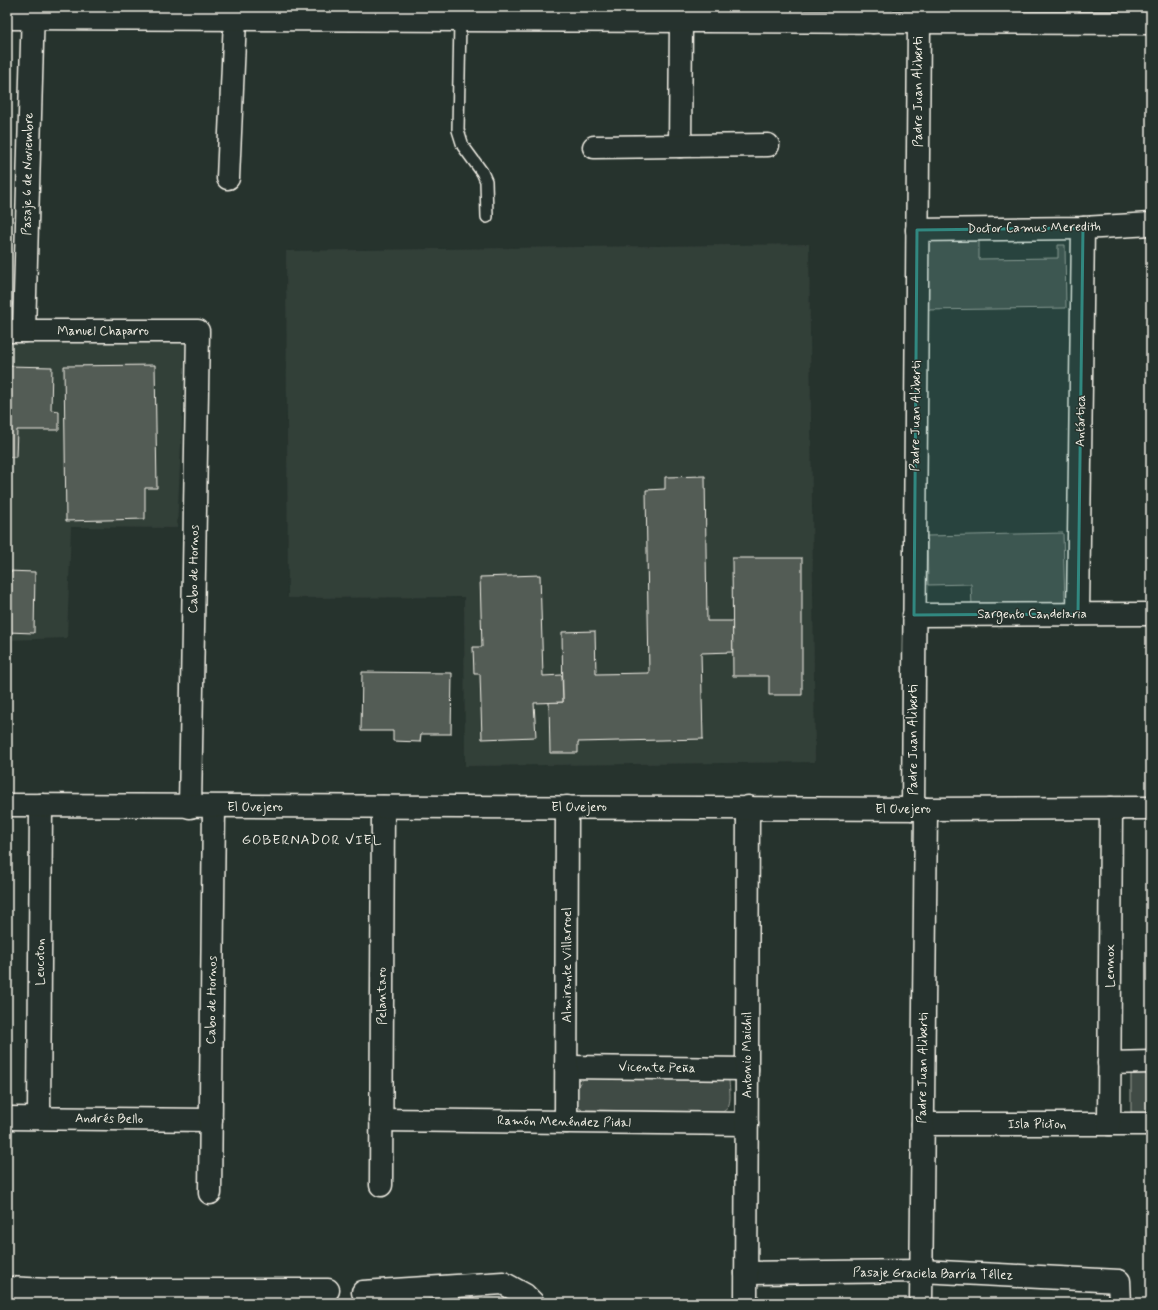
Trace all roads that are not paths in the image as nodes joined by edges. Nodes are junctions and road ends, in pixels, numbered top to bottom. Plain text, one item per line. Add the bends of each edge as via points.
1 (32, 12) edge
2 (199, 13) edge
3 (524, 14) edge
4 (874, 14) edge
5 (7, 18) edge
6 (235, 19) junction
7 (460, 20) junction
8 (681, 21) junction
9 (919, 22) junction
10 (1151, 23) edge
11 (680, 146) junction
12 (768, 146) dead end
13 (594, 147) dead end
14 (228, 178) dead end
15 (487, 217) dead end
16 (1151, 224) edge
17 (1083, 228) junction
18 (918, 230) junction
19 (16, 331) edge
20 (198, 331) joint
21 (1078, 614) junction
22 (1151, 614) edge
23 (914, 615) junction
24 (7, 805) edge
25 (41, 805) junction
26 (190, 807) junction
27 (214, 807) junction
28 (383, 807) junction
29 (567, 807) junction
30 (748, 807) junction
31 (1111, 808) junction
32 (1151, 808) edge
33 (919, 809) junction
34 (1151, 1062) edge
35 (1109, 1063) junction
36 (567, 1067) junction
37 (747, 1069) junction
38 (7, 1118) edge
39 (40, 1118) junction
40 (211, 1120) junction
41 (381, 1120) junction
42 (566, 1122) junction
43 (747, 1124) junction
44 (923, 1124) junction
45 (1109, 1124) junction
46 (1151, 1124) edge
47 (380, 1185) dead end
48 (210, 1193) dead end
49 (921, 1271) junction
50 (746, 1273) junction
51 (328, 1290) dead end
52 (363, 1292) dead end
53 (17, 1293) edge
54 (533, 1303) edge
55 (746, 1303) edge
56 (921, 1303) edge
57 (1120, 1303) edge

1 - 2 street
1 - 5 street
1 - 19 street, Pasaje 6 de Noviembre
2 - 6 street
3 - 7 street
3 - 8 street
4 - 8 street
4 - 9 street
6 - 7 street
6 - 14 street
7 - 15 lane via 458,130 463,146 486,181
8 - 11 street
9 - 10 street
9 - 18 street, Padre Juan Aliberti
11 - 12 street
11 - 13 street
16 - 17 street, Doctor Camus Meredith
17 - 18 street, Doctor Camus Meredith
17 - 21 street, Antártica
18 - 23 street, Padre Juan Aliberti
19 - 20 street, Manuel Chaparro
20 - 26 street, Cabo de Hornos
21 - 22 street, Sargento Candelaria
21 - 23 street, Sargento Candelaria
23 - 33 street, Padre Juan Aliberti
24 - 25 street, El Ovejero
25 - 26 street, El Ovejero
25 - 39 street, Leucoton
26 - 27 street, El Ovejero
27 - 28 street, El Ovejero
27 - 40 street, Cabo de Hornos
28 - 29 street, El Ovejero
28 - 41 street, Pelantaro
29 - 30 street, El Ovejero
29 - 36 street, Almirante Villarroel
30 - 33 street, El Ovejero
30 - 37 street, Antonio Maichil
31 - 32 street, El Ovejero
31 - 33 street, El Ovejero
31 - 35 street, Lennox
33 - 44 street, Padre Juan Aliberti
34 - 35 street
35 - 45 street, Lennox
36 - 37 street, Vicente Peña
36 - 42 street, Almirante Villarroel
37 - 43 street, Antonio Maichil
38 - 39 street, Andrés Bello
39 - 40 street, Andrés Bello
40 - 48 street, Cabo de Hornos
41 - 42 street, Ramón Menéndez Pidal
41 - 47 street, Pelantaro
42 - 43 street, Ramón Menéndez Pidal
43 - 50 street, Antonio Maichil
44 - 45 street, Isla Picton
44 - 49 street, Padre Juan Aliberti
45 - 46 street, Isla Picton
49 - 50 street, Pasaje Graciela Barría Téllez
49 - 56 street, Padre Juan Aliberti
49 - 57 street, Pasaje Graciela Barría Téllez via 1120,1281
50 - 55 street, Antonio Maichil
51 - 53 street via 48,1290
52 - 54 street via 503,1283 525,1295

